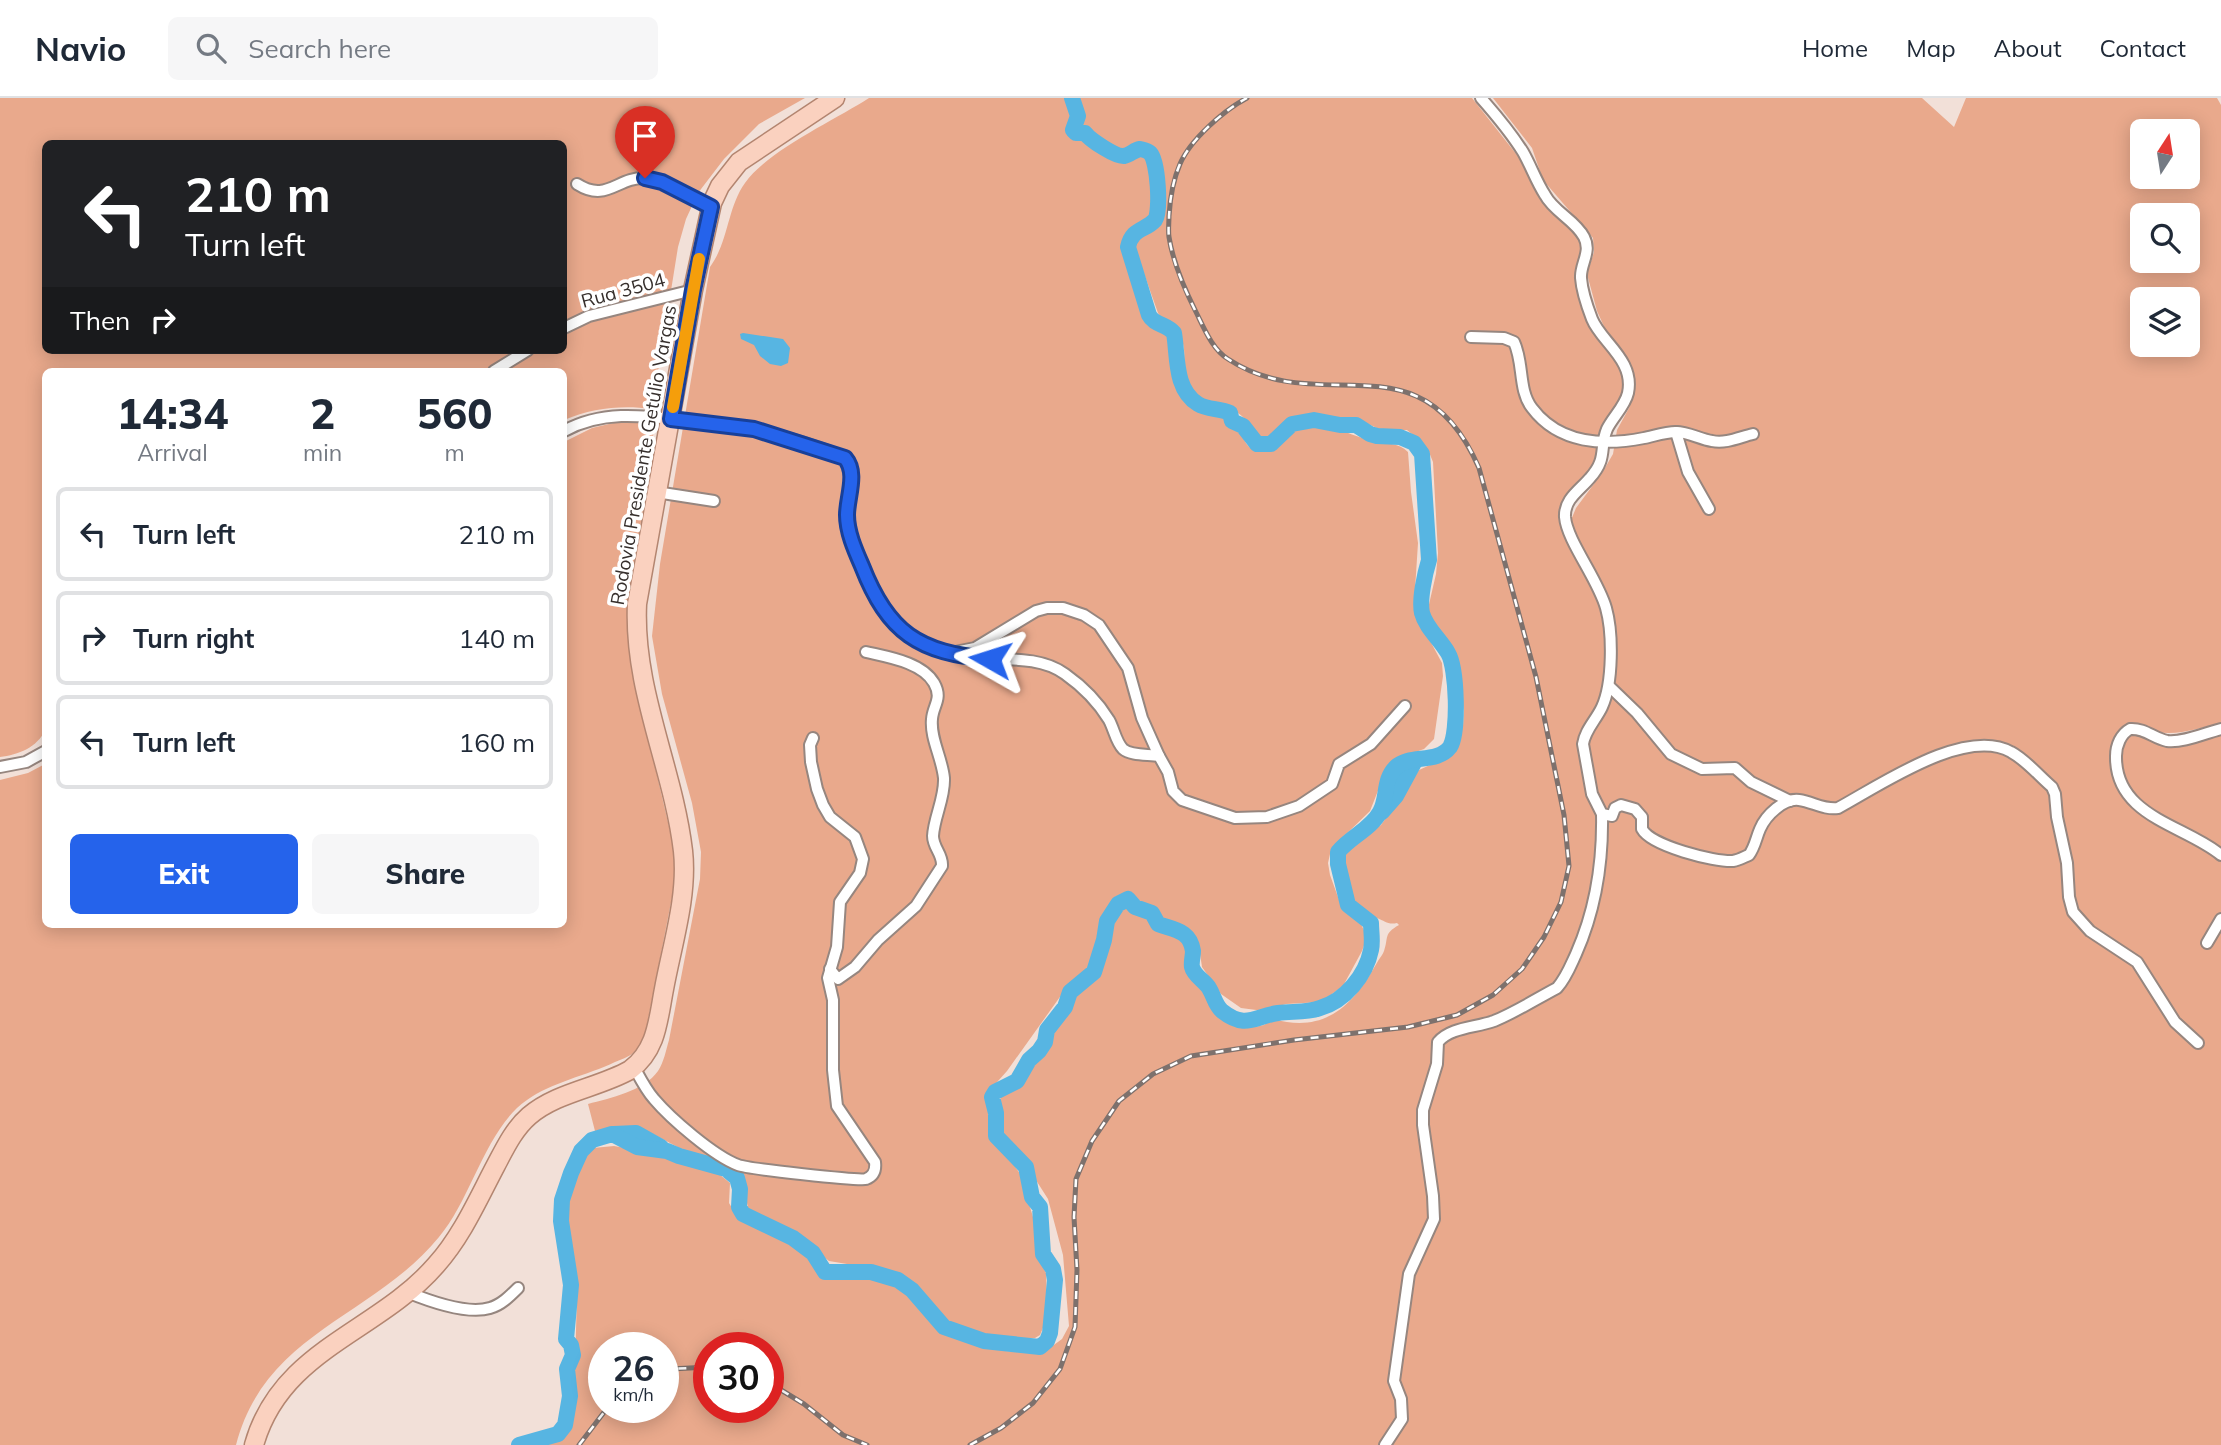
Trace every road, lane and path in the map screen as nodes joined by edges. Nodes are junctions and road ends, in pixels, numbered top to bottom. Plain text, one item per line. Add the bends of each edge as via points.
1 (835, 98) edge
2 (1481, 98) edge
3 (577, 184) dead end
4 (711, 207) junction
5 (693, 290) junction
6 (567, 327) edge
7 (1471, 338) dead end
8 (524, 354) edge
9 (511, 367) edge
10 (671, 419) junction
11 (567, 430) edge
12 (1676, 432) junction
13 (1753, 434) dead end
14 (1604, 441) junction
15 (656, 492) junction
16 (714, 501) dead end
17 (1709, 509) dead end
18 (866, 652) dead end
19 (948, 653) junction
20 (1609, 686) junction
21 (1405, 706) dead end
22 (2221, 729) edge
23 (813, 738) dead end
24 (42, 753) edge
25 (1159, 756) junction
26 (0, 767) edge
27 (1790, 801) junction
28 (1602, 814) junction
29 (2221, 855) edge
30 (2221, 919) edge
31 (2207, 943) dead end
32 (830, 969) junction
33 (2198, 1043) dead end
34 (634, 1067) junction
35 (518, 1288) dead end
36 (407, 1292) junction
37 (254, 1445) edge
38 (1385, 1445) edge

1 - 4 main road, Rodovia Presidente Getúlio Vargas via 739,162
2 - 14 street via 1522,150 1545,196 1585,239 1583,289 1594,324 1618,354 1628,379 1625,400
3 - 4 street via 605,192 645,178
4 - 5 main road, Rodovia Presidente Getúlio Vargas
5 - 6 street, Rua 3504 via 589,316
5 - 10 main road, Rodovia Presidente Getúlio Vargas
7 - 14 street via 1514,342 1531,407 1558,431 1581,440
8 - 9 street
10 - 11 street via 608,416
10 - 15 main road, Rodovia Presidente Getúlio Vargas
10 - 19 street via 754,429 845,458 850,469 849,530 868,581 890,621 911,637
12 - 13 street via 1722,442
12 - 14 street
12 - 17 street via 1688,472
14 - 20 street via 1601,462 1570,499 1565,514 1607,610
15 - 16 street
15 - 34 main road, Rodovia Presidente Getúlio Vargas via 637,604 638,649 684,870 656,1033 648,1054
18 - 32 street via 917,668 936,687 938,705 932,721 944,781 933,839 942,866 916,906 855,967 838,979
19 - 25 street via 1046,664 1091,697 1122,748
19 - 25 street via 975,648 1036,611 1055,608 1084,615 1099,625 1125,662
20 - 27 street via 1671,754 1702,769 1735,768 1751,782
20 - 28 street via 1583,744 1592,794
21 - 25 street via 1371,744 1339,764 1332,784 1299,806 1267,817 1235,818 1182,800 1173,791
22 - 29 street via 2173,741 2130,729 2119,740 2116,754 2119,775 2136,803
23 - 32 street via 811,762 823,805 830,817 855,837 863,859 860,873 840,902 837,947
24 - 26 street
27 - 28 street via 1767,819 1749,855 1734,861 1692,855 1650,838 1635,809 1620,805 1612,816
27 - 33 street via 1838,808 1922,762 1970,745 1993,745 2012,752 2055,794 2073,912 2090,931 2137,962 2175,1021
28 - 38 street via 1603,849 1596,895 1583,940 1563,981 1509,1014 1449,1033 1438,1042 1437,1063 1423,1110 1434,1219 1409,1275 1394,1381 1402,1419
30 - 31 street
32 - 34 street via 837,1106 875,1162 876,1169 865,1180 738,1165 652,1098
34 - 36 main road, Rodovia Presidente Getúlio Vargas via 545,1105 526,1118 452,1246
35 - 36 street via 489,1309 432,1302
36 - 37 main road, Rodovia Presidente Getúlio Vargas via 287,1382 268,1408

